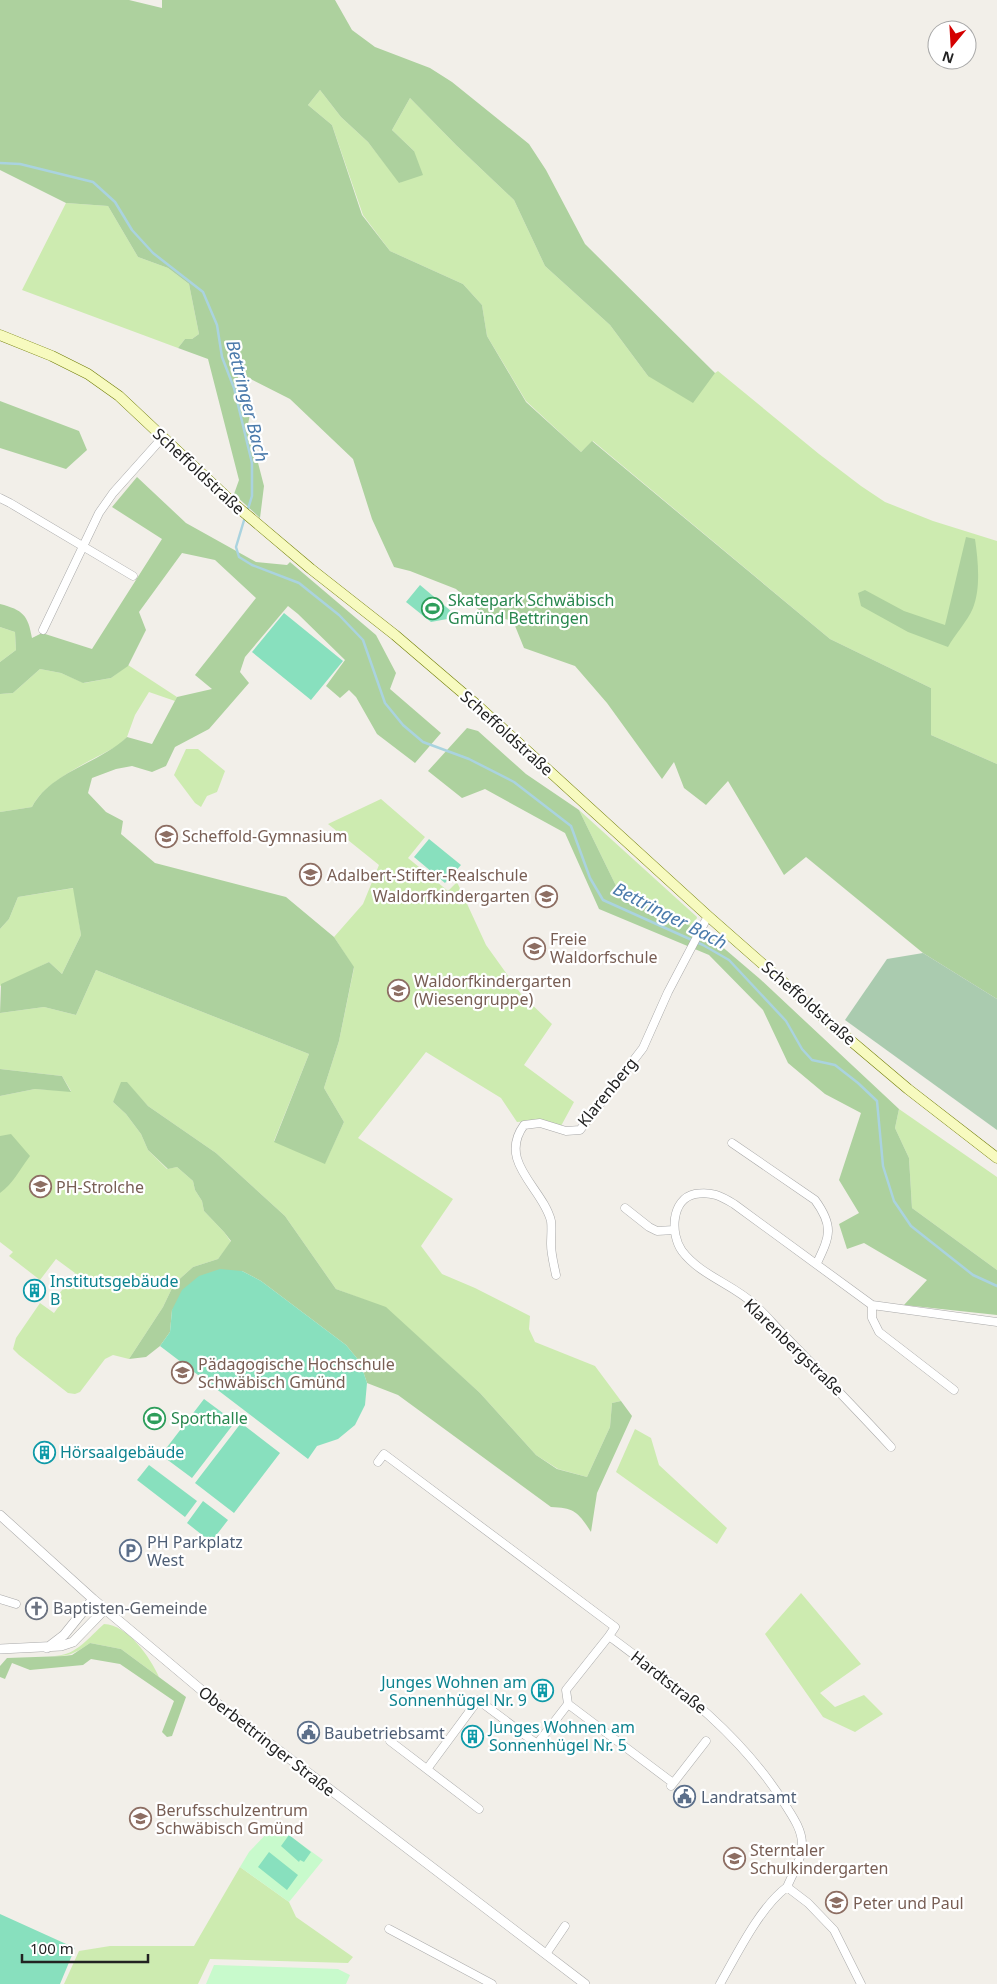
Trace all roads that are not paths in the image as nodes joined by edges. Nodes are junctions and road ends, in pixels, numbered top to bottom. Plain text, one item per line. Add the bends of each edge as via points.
1 (0, 335) edge
2 (163, 437) junction
3 (0, 498) edge
4 (82, 546) junction
5 (133, 576) dead end
6 (43, 630) dead end
7 (705, 920) junction
8 (732, 1144) dead end
9 (997, 1158) edge
10 (625, 1208) dead end
11 (674, 1230) junction
12 (817, 1263) junction
13 (556, 1275) dead end
14 (872, 1305) junction
15 (997, 1322) edge
16 (954, 1390) dead end
17 (892, 1447) dead end
18 (378, 1462) dead end
19 (0, 1514) edge
20 (0, 1599) edge
21 (93, 1599) junction
22 (16, 1604) dead end
23 (105, 1609) junction
24 (609, 1636) junction
25 (47, 1648) junction
26 (0, 1649) edge
27 (568, 1704) junction
28 (390, 1741) dead end
29 (706, 1741) dead end
30 (427, 1769) junction
31 (479, 1809) dead end
32 (787, 1886) junction
33 (565, 1926) dead end
34 (389, 1930) dead end
35 (546, 1954) junction
36 (492, 1984) edge
37 (585, 1984) edge
38 (720, 1984) edge
39 (861, 1984) edge

1 - 2 main road, Scheffoldstraße via 88,374 119,396
2 - 4 street via 113,493
2 - 7 main road, Scheffoldstraße via 253,521 478,706
3 - 4 street
4 - 5 street
4 - 6 street
7 - 9 main road, Scheffoldstraße via 908,1089
7 - 13 street, Klarenberg via 643,1048 580,1130 566,1131 540,1123 524,1125 516,1136 516,1158 521,1172 551,1221
8 - 12 street via 815,1200 824,1212 829,1226 828,1241
10 - 11 street via 657,1231
11 - 12 street via 676,1212 682,1202 692,1194 706,1192 734,1204
11 - 17 street, Klarenbergstraße via 682,1250 698,1268 754,1304
12 - 14 street
14 - 15 street
14 - 16 street via 872,1318 879,1332
18 - 24 street via 384,1454 615,1627
19 - 21 street, Oberbettringer Straße
20 - 22 street
21 - 23 street, Oberbettringer Straße
21 - 25 street via 64,1635
23 - 25 street via 73,1642
23 - 35 street, Oberbettringer Straße via 218,1704
24 - 27 street via 566,1690
24 - 32 street, Hardtstraße via 710,1714 740,1745 776,1791 796,1822 802,1843 797,1866
25 - 26 street
27 - 29 street via 672,1784
27 - 30 street via 537,1744 478,1700
28 - 30 street
30 - 31 street
32 - 38 street, Hardtstraße via 778,1893 749,1934
32 - 39 street via 834,1930
33 - 35 street
34 - 36 street
35 - 37 street, Oberbettringer Straße

